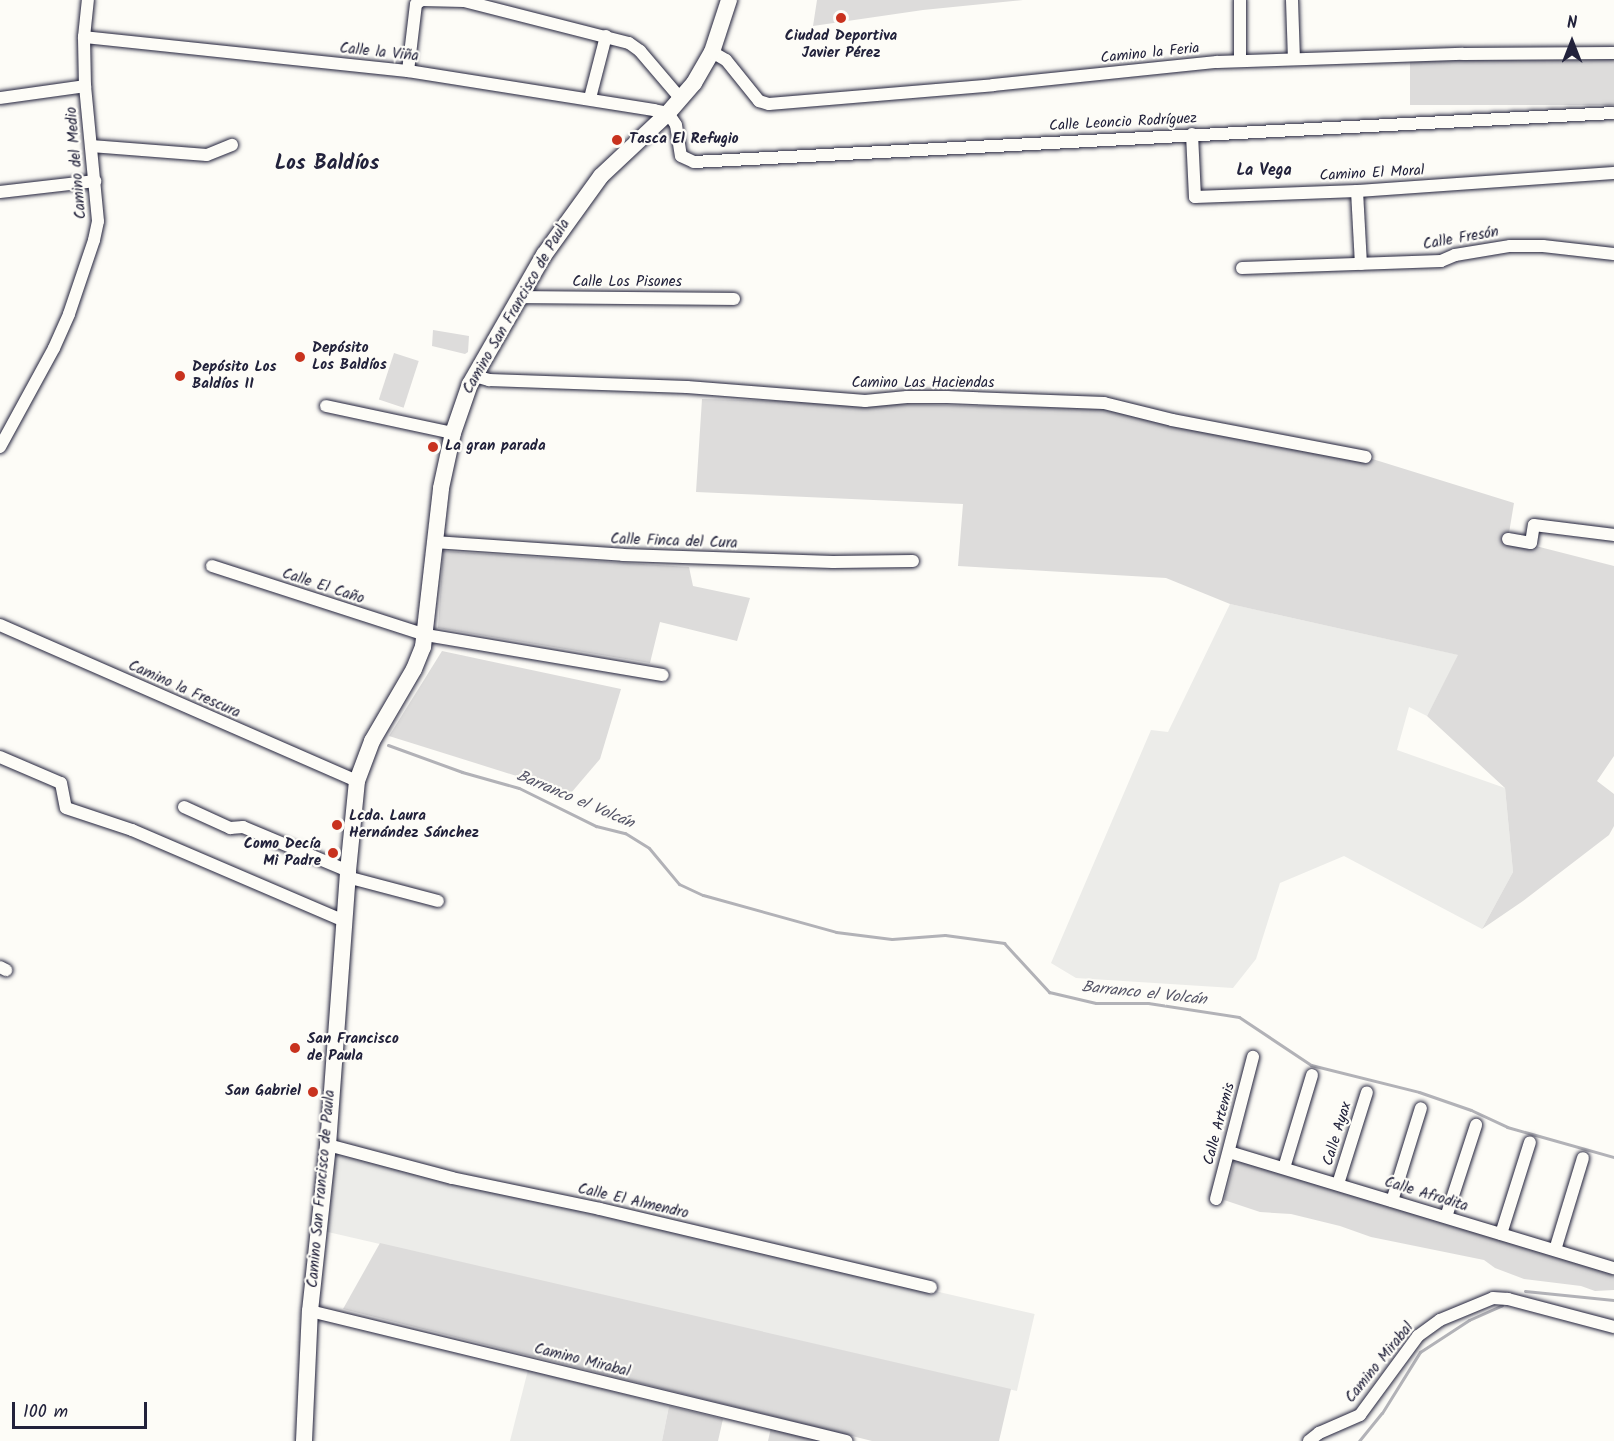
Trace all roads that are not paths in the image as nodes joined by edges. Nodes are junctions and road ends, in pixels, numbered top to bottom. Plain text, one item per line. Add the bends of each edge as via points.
1 (88, 0) edge
2 (729, 0) edge
3 (1240, 0) edge
4 (1292, 0) edge
5 (606, 36) junction
6 (84, 37) junction
7 (712, 52) junction
8 (1614, 54) edge
9 (1294, 59) junction
10 (1240, 61) junction
11 (408, 70) junction
12 (85, 86) junction
13 (0, 98) edge
14 (680, 98) junction
15 (590, 99) junction
16 (668, 113) junction
17 (1614, 113) edge
18 (1192, 134) junction
19 (232, 145) dead end
20 (91, 146) junction
21 (1614, 173) edge
22 (95, 181) junction
23 (1357, 191) junction
24 (0, 192) edge
25 (1614, 254) edge
26 (1361, 264) junction
27 (1242, 268) dead end
28 (520, 297) junction
29 (734, 299) dead end
30 (475, 376) junction
31 (326, 406) dead end
32 (453, 433) junction
33 (2, 440) edge
34 (1366, 457) dead end
35 (1614, 535) edge
36 (1508, 539) dead end
37 (434, 542) junction
38 (913, 561) dead end
39 (212, 566) dead end
40 (0, 626) edge
41 (426, 634) junction
42 (663, 675) dead end
43 (0, 757) edge
44 (357, 782) junction
45 (184, 807) dead end
46 (348, 874) junction
47 (438, 901) dead end
48 (344, 921) junction
49 (1253, 1057) dead end
50 (1312, 1075) dead end
51 (1367, 1092) dead end
52 (1421, 1108) dead end
53 (1476, 1125) dead end
54 (1530, 1142) dead end
55 (328, 1145) junction
56 (1228, 1152) junction
57 (1583, 1158) dead end
58 (1284, 1168) junction
59 (1338, 1184) junction
60 (1216, 1199) dead end
61 (1392, 1201) junction
62 (1446, 1217) junction
63 (1500, 1234) junction
64 (1555, 1250) junction
65 (1614, 1268) edge
66 (931, 1287) dead end
67 (310, 1311) junction
68 (1614, 1327) edge
69 (304, 1441) edge
70 (846, 1441) edge
71 (1309, 1441) edge

1 - 6 street, Camino del Medio
2 - 7 main road, Camino San Francisco de Paula
3 - 10 street
4 - 9 street
5 - 11 street via 464,2 422,0 416,4
5 - 14 street via 640,51
5 - 15 street
6 - 11 street, Calle la Viña
6 - 12 street, Camino del Medio
7 - 10 street, Camino la Feria via 726,60 759,101 769,104
7 - 14 main road, Camino San Francisco de Paula
8 - 9 street, Camino la Feria
9 - 10 street, Camino la Feria
11 - 15 street, Calle la Viña
12 - 13 street
12 - 20 street, Camino del Medio
14 - 16 main road, Camino San Francisco de Paula
15 - 16 street, Calle la Viña
16 - 18 street, Calle Leoncio Rodríguez via 676,125 681,156 694,162
16 - 28 main road, Camino San Francisco de Paula via 601,176 571,214
17 - 18 street, Calle Leoncio Rodríguez
18 - 23 street, Camino El Moral via 1195,197
19 - 20 street via 207,155
20 - 22 street, Camino del Medio
21 - 23 street, Camino El Moral
22 - 24 street
22 - 33 street, Camino del Medio via 98,221 90,257 54,348
23 - 26 street
25 - 26 street, Calle Fresón via 1510,246 1441,261
26 - 27 street, Calle Fresón
28 - 29 street, Calle Los Pisones
28 - 30 main road, Camino San Francisco de Paula
30 - 32 main road, Camino San Francisco de Paula
30 - 34 street, Camino Las Haciendas via 489,380 687,387 865,401 947,397 1104,403
31 - 32 street
32 - 37 main road, Camino San Francisco de Paula
35 - 36 street via 1534,525 1531,543
37 - 38 street, Calle Finca del Cura via 634,556
37 - 41 main road, Camino San Francisco de Paula
39 - 41 street, Calle El Caño
40 - 44 street, Camino la Frescura
41 - 42 street, Calle El Caño
41 - 44 main road, Camino San Francisco de Paula via 414,669 372,741
43 - 48 street via 61,783 66,808 132,830
44 - 46 main road, Camino San Francisco de Paula
45 - 46 street via 230,828 243,827
46 - 47 street
46 - 48 main road, Camino San Francisco de Paula
48 - 55 main road, Camino San Francisco de Paula
49 - 56 street, Calle Artemis
50 - 58 street
51 - 59 street, Calle Ayax
52 - 61 street
53 - 62 street
54 - 63 street
55 - 66 street, Calle El Almendro via 452,1178
55 - 67 main road, Camino San Francisco de Paula
56 - 58 street, Calle Afrodita
56 - 60 street, Calle Artemis
57 - 64 street
58 - 59 street, Calle Afrodita
59 - 61 street, Calle Afrodita
61 - 62 street, Calle Afrodita
62 - 63 street, Calle Afrodita
63 - 64 street, Calle Afrodita
64 - 65 street, Calle Afrodita
67 - 69 main road, Camino San Francisco de Paula
67 - 70 street, Camino Mirabal
68 - 71 street, Camino Mirabal via 1493,1298 1440,1320 1418,1336 1360,1415

